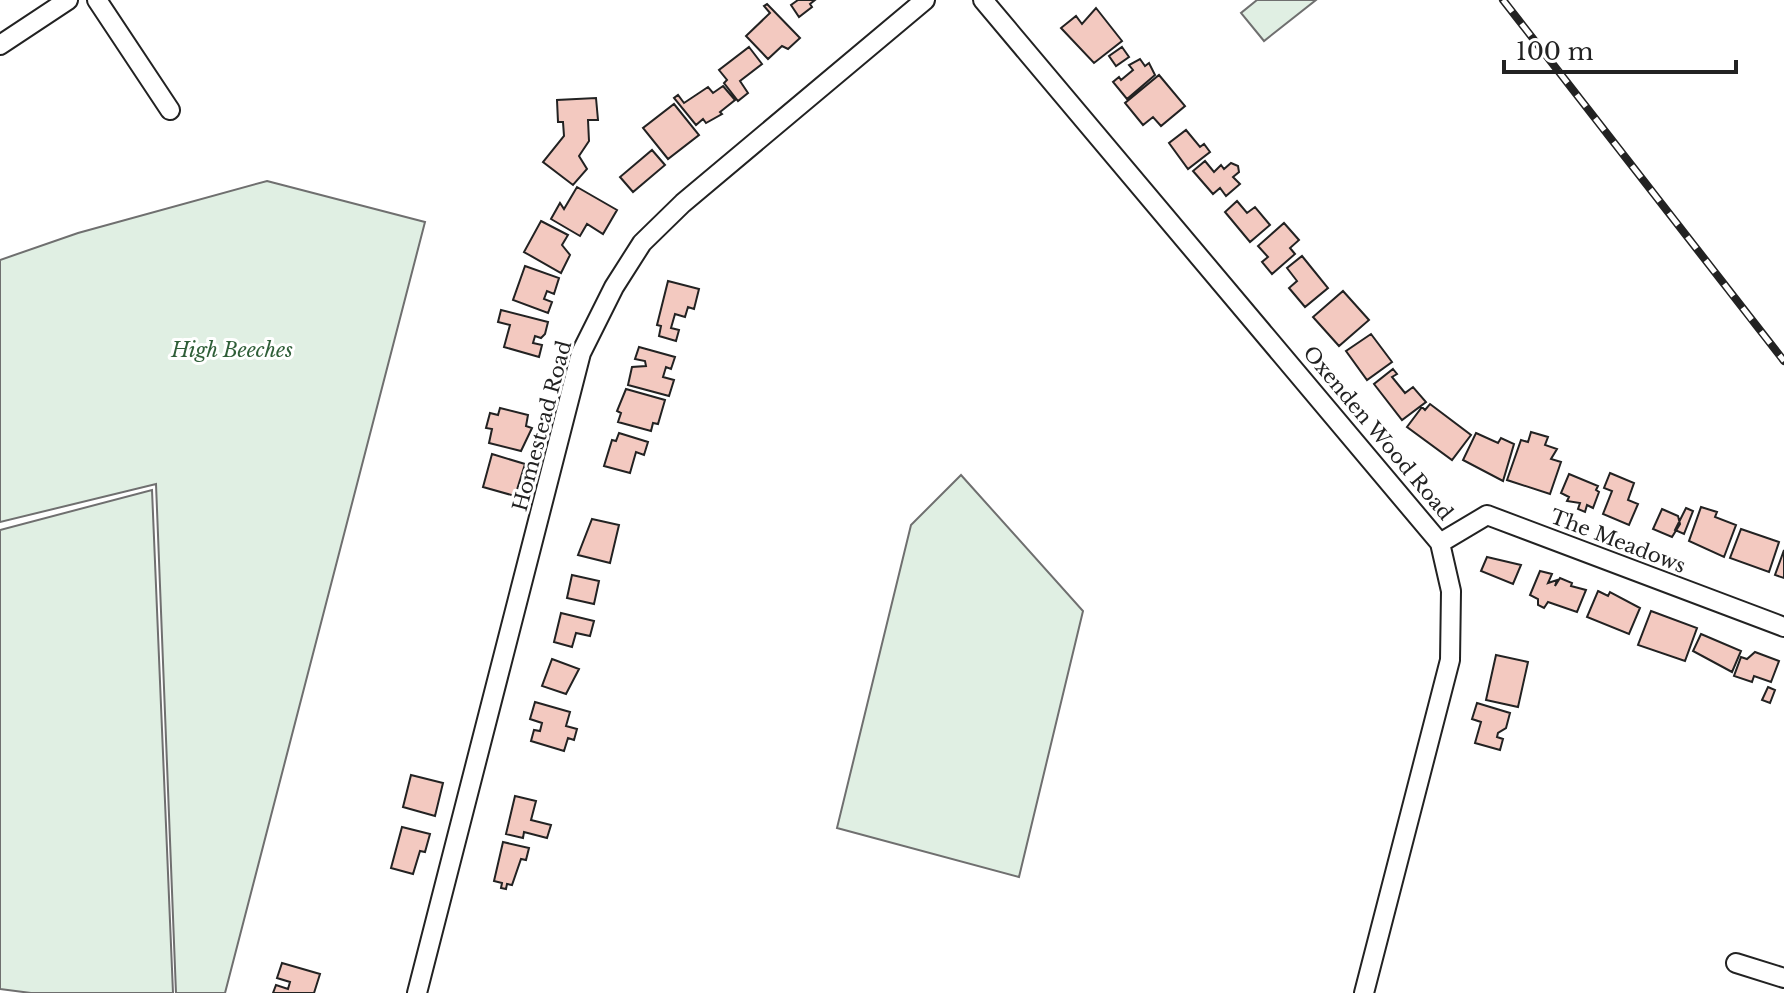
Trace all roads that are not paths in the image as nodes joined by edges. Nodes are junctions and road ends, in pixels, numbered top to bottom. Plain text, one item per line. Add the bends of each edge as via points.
1 (68, 0) edge
2 (97, 0) edge
3 (925, 0) edge
4 (983, 0) edge
5 (0, 45) edge
6 (170, 110) dead end
7 (1440, 543) junction
8 (1784, 627) edge
9 (1736, 963) dead end
10 (1784, 978) edge
11 (417, 993) edge
12 (1364, 993) edge

1 - 5 street
2 - 6 street
3 - 11 street, Homestead Road via 683,203 642,243 614,287 581,353
4 - 7 street, Oxenden Wood Road
7 - 8 street, The Meadows via 1487,515
7 - 12 street, Oxenden Wood Road via 1451,591 1450,660
9 - 10 street

